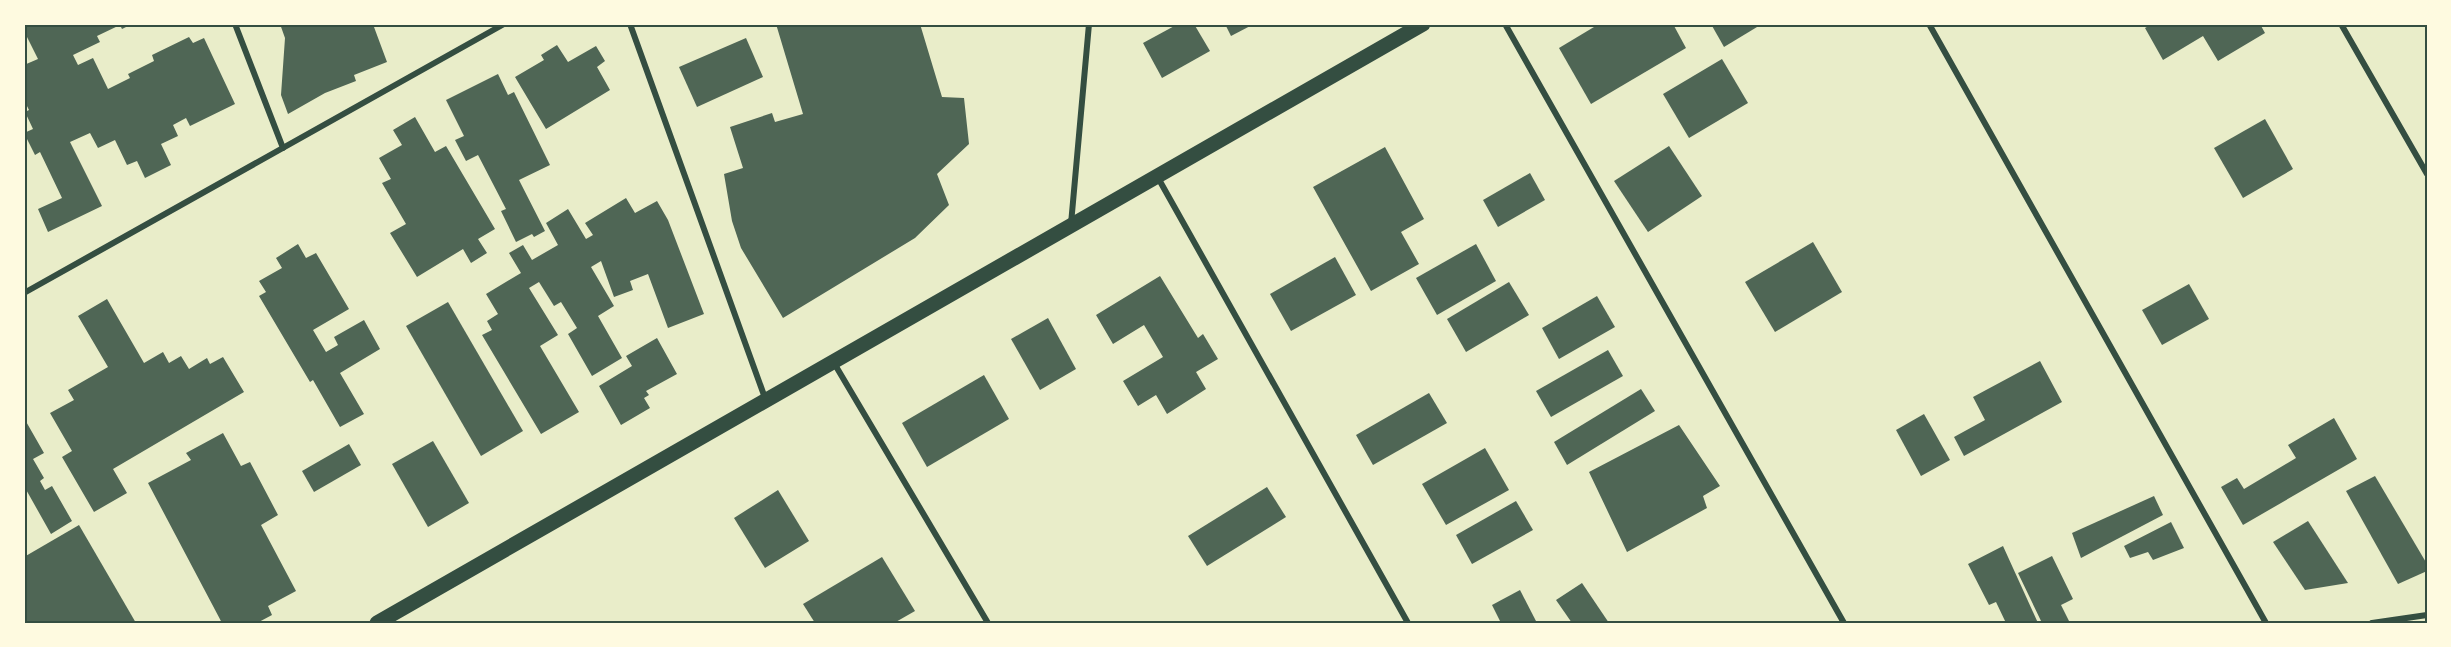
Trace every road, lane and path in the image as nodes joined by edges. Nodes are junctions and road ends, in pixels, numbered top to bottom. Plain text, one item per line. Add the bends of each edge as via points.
1 (235, 24) edge
2 (504, 24) edge
3 (630, 24) edge
4 (1089, 24) edge
5 (1423, 24) edge
6 (1505, 24) edge
7 (1929, 24) edge
8 (2341, 24) edge
9 (283, 148) junction
10 (2427, 174) edge
11 (1156, 176) junction
12 (1071, 224) junction
13 (24, 294) edge
14 (832, 361) junction
15 (765, 399) junction
16 (2427, 615) edge
17 (377, 623) edge
18 (988, 623) edge
19 (1408, 623) edge
20 (1844, 623) edge
21 (2266, 623) edge
22 (2372, 623) edge

1 - 9 street
2 - 9 street
3 - 15 street
4 - 12 street
5 - 11 main road
6 - 20 street
7 - 21 street
8 - 10 street
9 - 13 street
11 - 12 main road
11 - 19 street
12 - 14 main road
14 - 15 main road
14 - 18 street
15 - 17 main road
16 - 22 street

